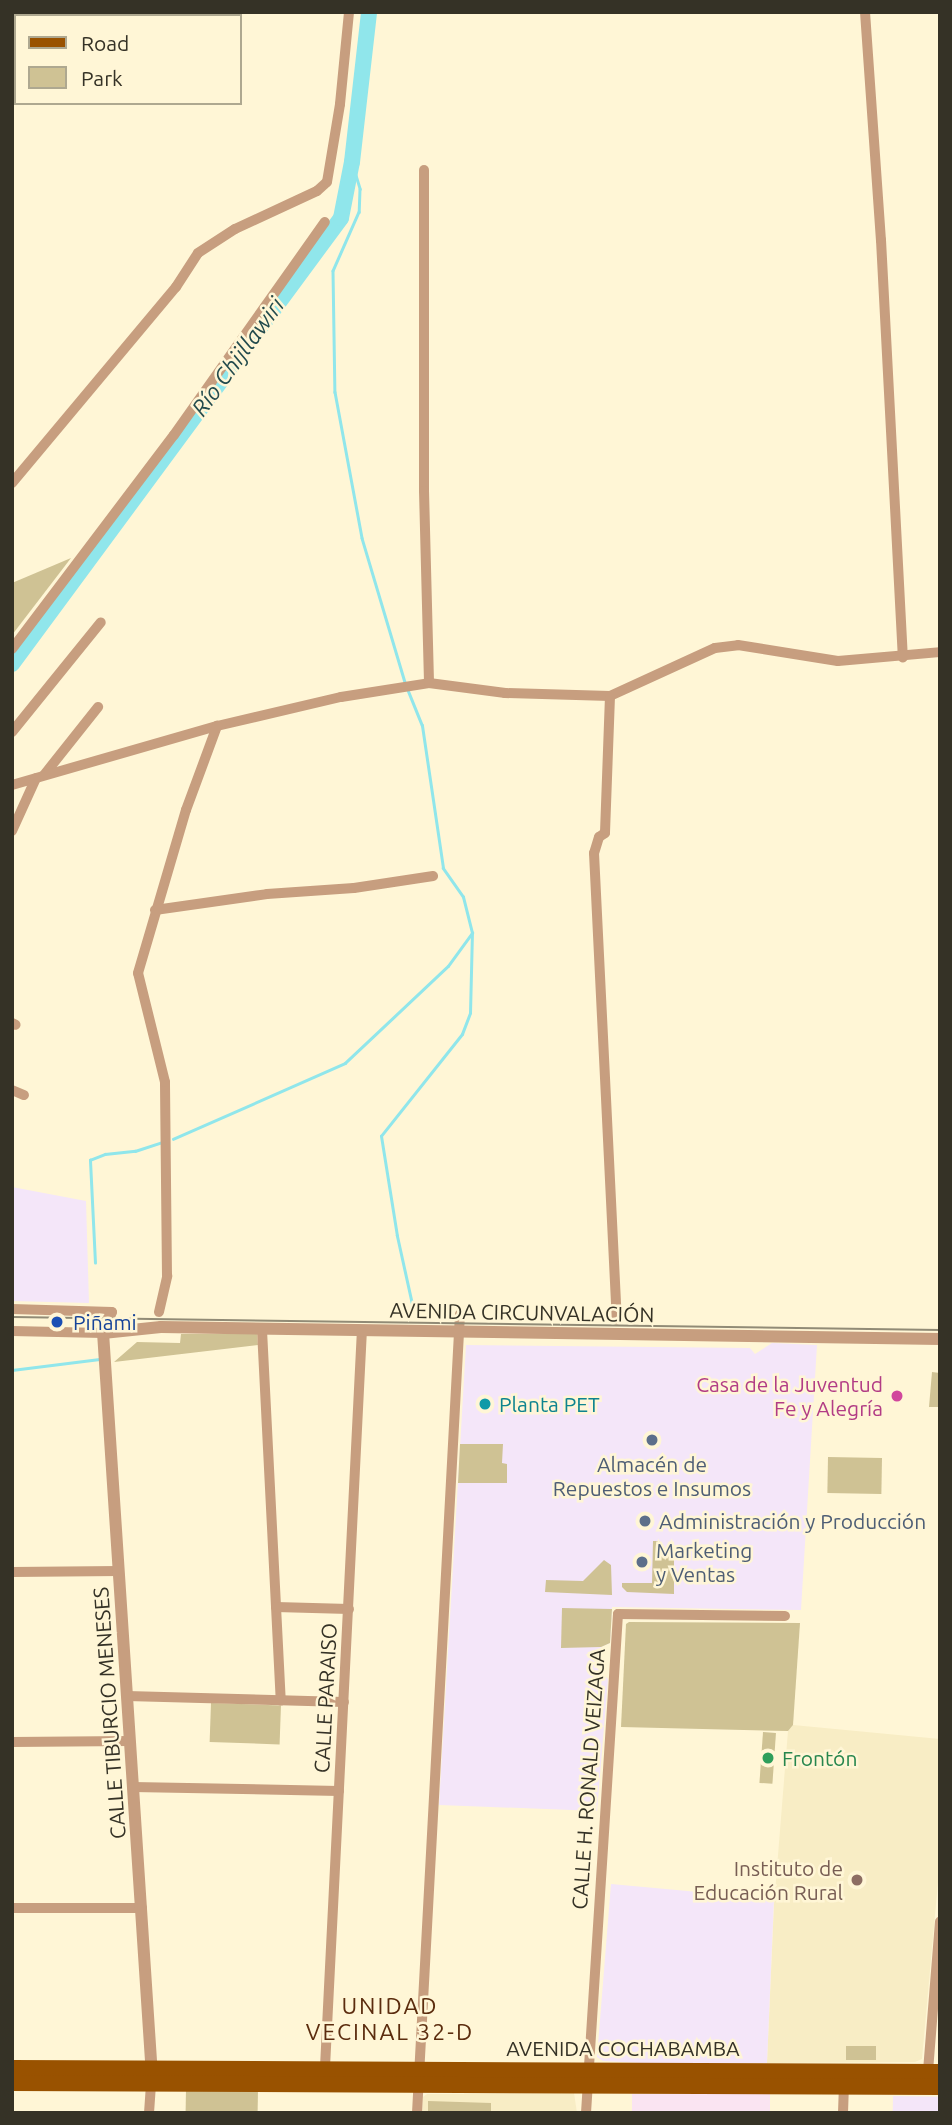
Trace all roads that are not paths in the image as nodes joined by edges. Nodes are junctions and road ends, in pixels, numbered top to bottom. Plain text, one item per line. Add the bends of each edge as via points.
1 (349, 12) edge
2 (865, 12) edge
3 (424, 170) dead end
4 (326, 222) dead end
5 (12, 483) edge
6 (101, 622) dead end
7 (12, 649) edge
8 (940, 652) edge
9 (903, 657) junction
10 (429, 683) junction
11 (610, 695) junction
12 (98, 707) dead end
13 (217, 726) junction
14 (12, 732) edge
15 (40, 777) junction
16 (12, 785) edge
17 (12, 831) edge
18 (433, 876) dead end
19 (155, 910) junction
20 (12, 1090) edge
21 (24, 1095) dead end
22 (12, 1309) edge
23 (159, 1312) dead end
24 (460, 1314) dead end
25 (617, 1319) dead end
26 (262, 1330) junction
27 (362, 1330) junction
28 (460, 1330) junction
29 (12, 1331) edge
30 (103, 1333) junction
31 (940, 1339) edge
32 (119, 1570) junction
33 (12, 1572) edge
34 (276, 1607) junction
35 (349, 1609) junction
36 (785, 1616) dead end
37 (127, 1696) junction
38 (281, 1701) junction
39 (344, 1702) junction
40 (130, 1741) junction
41 (12, 1742) edge
42 (133, 1787) junction
43 (339, 1791) junction
44 (12, 1908) edge
45 (142, 1908) junction
46 (940, 1921) edge
47 (325, 2067) junction
48 (12, 2068) edge
49 (934, 2071) edge
50 (152, 2075) junction
51 (420, 2076) junction
52 (589, 2077) junction
53 (844, 2078) junction
54 (12, 2083) edge
55 (940, 2087) edge
56 (149, 2113) edge
57 (417, 2113) edge
58 (586, 2113) edge
59 (843, 2113) edge

1 - 5 street via 327,182 198,253 176,288
2 - 9 street
3 - 10 street
4 - 7 street via 190,414
6 - 14 street
8 - 9 street
9 - 11 street via 838,661 738,645 715,648
10 - 11 street via 505,692
10 - 13 street via 341,697
11 - 25 street via 605,833 594,853
12 - 15 street
13 - 15 street
13 - 19 street
15 - 16 street
15 - 17 street
18 - 19 street
19 - 23 street via 138,972 165,1082 167,1276
20 - 21 street
22 - 30 street, CALLE TIBURCIO MENESES via 113,1312
24 - 28 street
26 - 27 street, AVENIDA CIRCUNVALACIÓN
26 - 30 street, AVENIDA CIRCUNVALACIÓN via 161,1326
26 - 34 street
27 - 28 street, AVENIDA CIRCUNVALACIÓN
27 - 35 street, CALLE PARAISO
28 - 31 street, AVENIDA CIRCUNVALACIÓN
28 - 51 street
29 - 30 street
30 - 32 street, CALLE TIBURCIO MENESES
32 - 33 street
32 - 37 street, CALLE TIBURCIO MENESES
34 - 35 street
34 - 38 street
35 - 39 street, CALLE PARAISO
36 - 52 street, CALLE H. RONALD VEIZAGA via 618,1614
37 - 38 street
37 - 40 street, CALLE TIBURCIO MENESES
38 - 39 street
39 - 43 street, CALLE PARAISO
40 - 41 street
40 - 42 street, CALLE TIBURCIO MENESES
42 - 43 street
42 - 45 street, CALLE TIBURCIO MENESES
43 - 47 street, CALLE PARAISO
44 - 45 street
45 - 50 street, CALLE TIBURCIO MENESES
46 - 49 street
47 - 50 main road, AVENIDA COCHABAMBA
47 - 51 main road, AVENIDA COCHABAMBA
48 - 50 main road, AVENIDA COCHABAMBA
49 - 53 main road, AVENIDA COCHABAMBA
50 - 51 main road, AVENIDA COCHABAMBA
50 - 54 main road, AVENIDA COCHABAMBA
50 - 56 street, CALLE TIBURCIO MENESES
51 - 52 main road, AVENIDA COCHABAMBA
51 - 57 street
52 - 53 main road, AVENIDA COCHABAMBA
52 - 58 street, CALLE H. RONALD VEIZAGA
53 - 55 main road, AVENIDA COCHABAMBA
53 - 59 street

